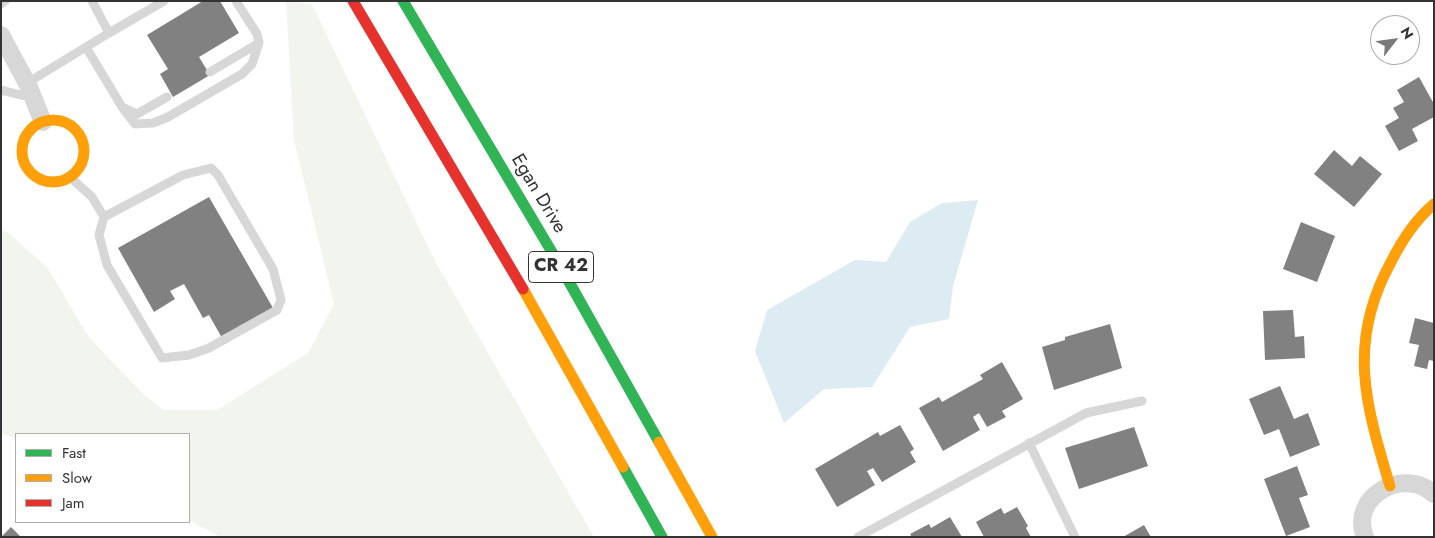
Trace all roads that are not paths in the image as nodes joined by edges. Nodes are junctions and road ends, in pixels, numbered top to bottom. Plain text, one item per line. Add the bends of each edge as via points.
1 (5, 1) edge
2 (92, 1) edge
3 (164, 1) edge
4 (236, 1) edge
5 (353, 1) edge
6 (403, 1) edge
7 (1, 4) edge
8 (109, 33) junction
9 (1, 35) edge
10 (259, 43) junction
11 (86, 47) junction
12 (210, 72) dead end
13 (1, 90) edge
14 (30, 90) junction
15 (167, 97) dead end
16 (122, 107) junction
17 (42, 122) junction
18 (70, 177) junction
19 (1434, 204) edge
20 (104, 217) junction
21 (1142, 401) dead end
22 (1029, 443) junction
23 (1390, 486) junction
24 (1434, 494) edge
25 (662, 537) edge
26 (712, 537) edge
27 (858, 537) edge
28 (1075, 537) edge
29 (1365, 537) edge

1 - 7 lane
2 - 8 lane
3 - 8 lane
4 - 10 lane via 257,34
5 - 25 main road, CR 42 via 522,286
6 - 26 main road, Egan Drive / CR 42 via 559,264
8 - 11 lane
9 - 14 street
10 - 12 lane
10 - 16 lane via 252,64 242,74 168,118 135,124
11 - 14 lane
11 - 16 lane
13 - 14 lane
14 - 17 street
15 - 16 lane via 137,114
17 - 18 main road via 62,122 78,133 82,162
17 - 18 main road via 30,131 22,145 25,165 40,180 50,182
18 - 20 lane via 92,197
19 - 23 main road via 1406,235 1386,266 1371,301 1363,342 1363,378 1369,418
20 - 20 lane via 99,235 107,265 162,358 209,348 277,310 281,300 273,269 211,168 182,175
21 - 22 lane via 1086,413
22 - 27 lane
22 - 28 lane
23 - 24 street via 1402,482 1416,483
23 - 29 street via 1377,492 1368,503 1363,517

